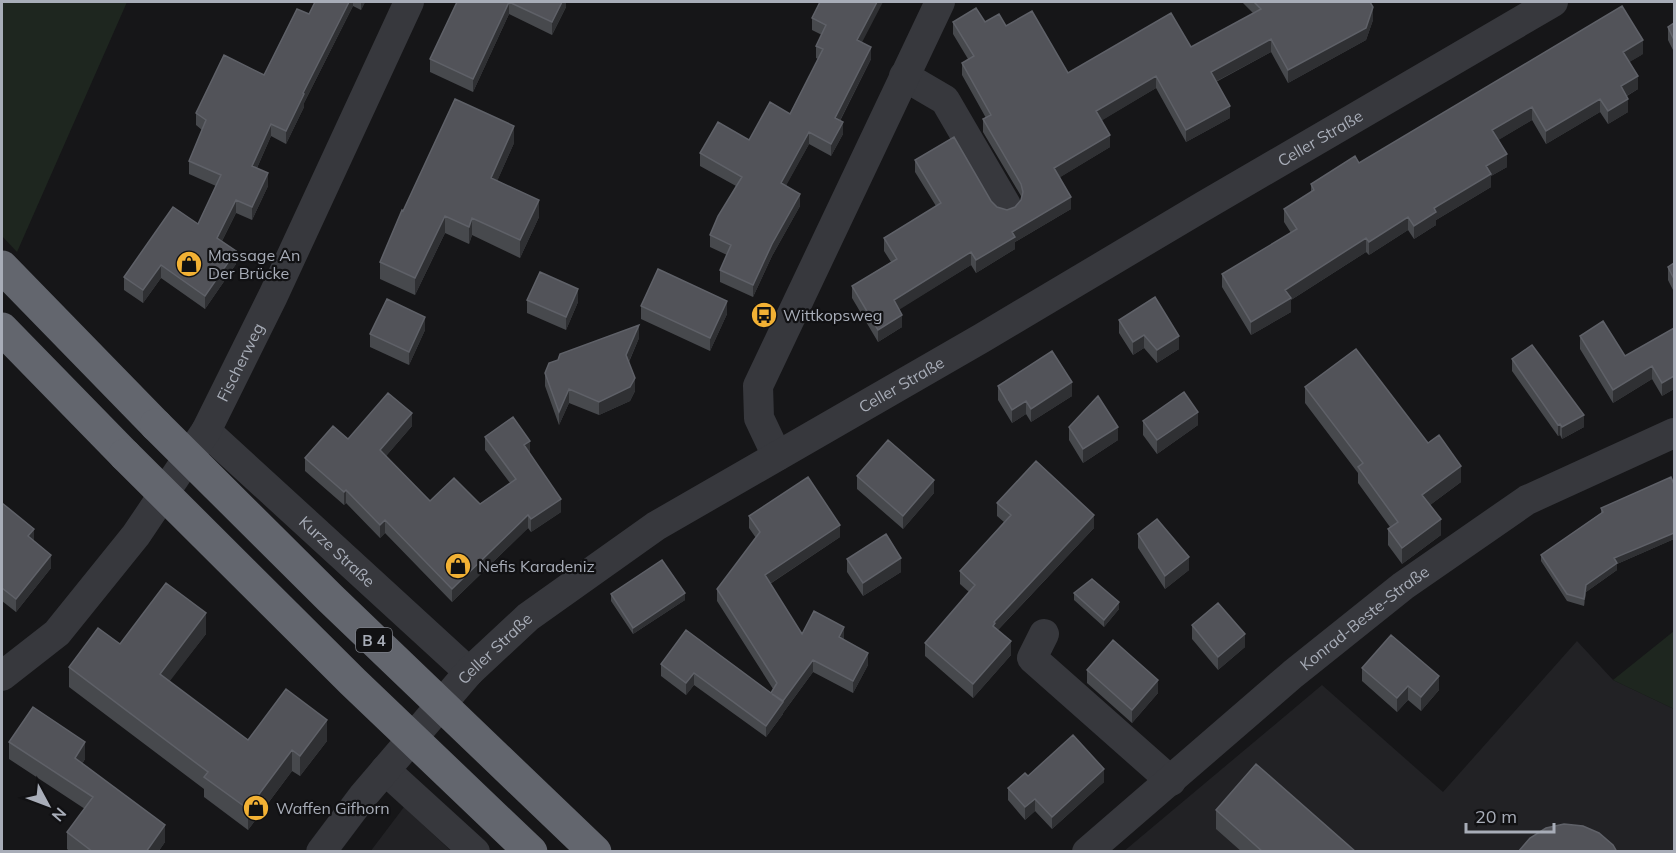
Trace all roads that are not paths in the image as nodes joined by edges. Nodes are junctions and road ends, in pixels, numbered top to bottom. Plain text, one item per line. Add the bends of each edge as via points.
1 (409, 2) edge
2 (940, 2) edge
3 (1553, 2) edge
4 (904, 76) junction
5 (1006, 205) dead end
6 (2, 267) edge
7 (2, 329) edge
8 (206, 431) junction
9 (1674, 433) edge
10 (777, 456) junction
11 (1044, 634) dead end
12 (469, 672) junction
13 (2, 676) edge
14 (385, 770) junction
15 (1171, 781) junction
16 (321, 852) edge
17 (475, 852) edge
18 (531, 852) edge
19 (595, 852) edge
20 (1087, 852) edge

1 - 8 street, Fischerweg
2 - 4 street
3 - 10 street, Celler Straße
4 - 5 street via 945,100
4 - 10 street via 758,386 759,418
6 - 19 highway, B 4, bridge via 330,598
7 - 18 highway, B 4, bridge via 353,682
8 - 12 street, Kurze Straße
8 - 13 street, Fischerweg via 136,535 57,633
9 - 15 street, Konrad-Beste-Straße via 1506,513 1379,604
10 - 12 street, Celler Straße via 662,538 528,617
11 - 15 street via 1032,658
12 - 14 street, Celler Straße
14 - 16 street, Celler Straße
14 - 17 street
15 - 20 street, Konrad-Beste-Straße

